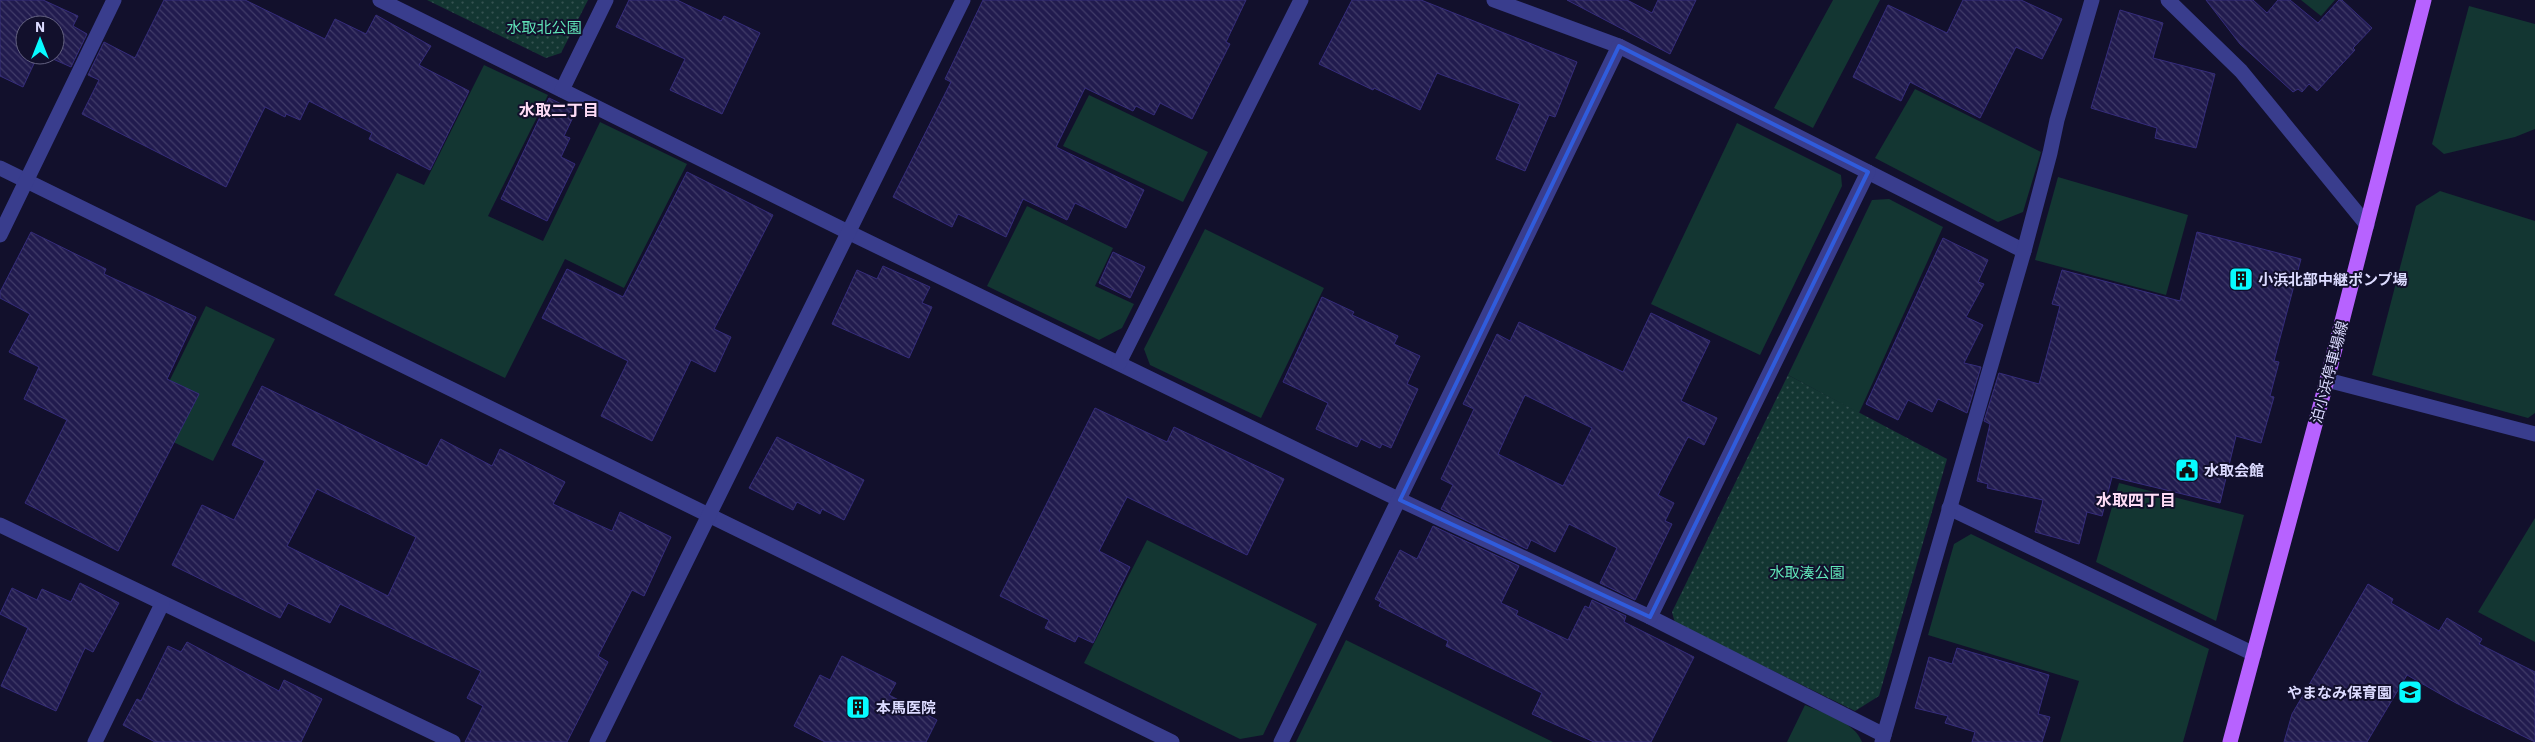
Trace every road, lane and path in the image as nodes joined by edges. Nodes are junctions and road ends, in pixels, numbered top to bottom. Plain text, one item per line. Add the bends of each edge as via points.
1 (114, 0) edge
2 (380, 0) edge
3 (606, 0) edge
4 (963, 0) edge
5 (1301, 0) edge
6 (1494, 0) edge
7 (2092, 0) edge
8 (2168, 0) edge
9 (2424, 0) edge
10 (1619, 46) junction
11 (562, 90) junction
12 (0, 168) edge
13 (1868, 172) junction
14 (26, 180) junction
15 (2366, 225) junction
16 (850, 233) junction
17 (0, 235) edge
18 (2024, 252) junction
19 (1119, 363) junction
20 (2327, 380) junction
21 (2535, 434) edge
22 (1400, 500) junction
23 (1949, 508) junction
24 (708, 517) junction
25 (0, 525) edge
26 (162, 604) junction
27 (1650, 617) junction
28 (2254, 654) junction
29 (1883, 738) edge
30 (95, 742) edge
31 (453, 742) edge
32 (598, 742) edge
33 (1172, 742) edge
34 (1281, 742) edge
35 (2230, 742) edge

1 - 14 street
2 - 11 street
3 - 11 street
4 - 16 street
5 - 19 street
6 - 10 street
7 - 18 street via 2057,120
8 - 15 street via 2241,71
9 - 15 main road, 泊小浜停車場線
10 - 13 street
10 - 22 street
11 - 16 street
12 - 14 street
13 - 18 street
13 - 27 street
14 - 17 street
14 - 24 street
15 - 20 main road, 泊小浜停車場線
16 - 19 street
16 - 24 street
18 - 23 street
19 - 22 street
20 - 21 street
20 - 28 main road, 泊小浜停車場線
22 - 27 street
22 - 34 street
23 - 28 street
23 - 29 street
24 - 32 street
24 - 33 street
25 - 26 street
26 - 30 street
26 - 31 street
27 - 29 street
28 - 35 main road, 泊小浜停車場線

